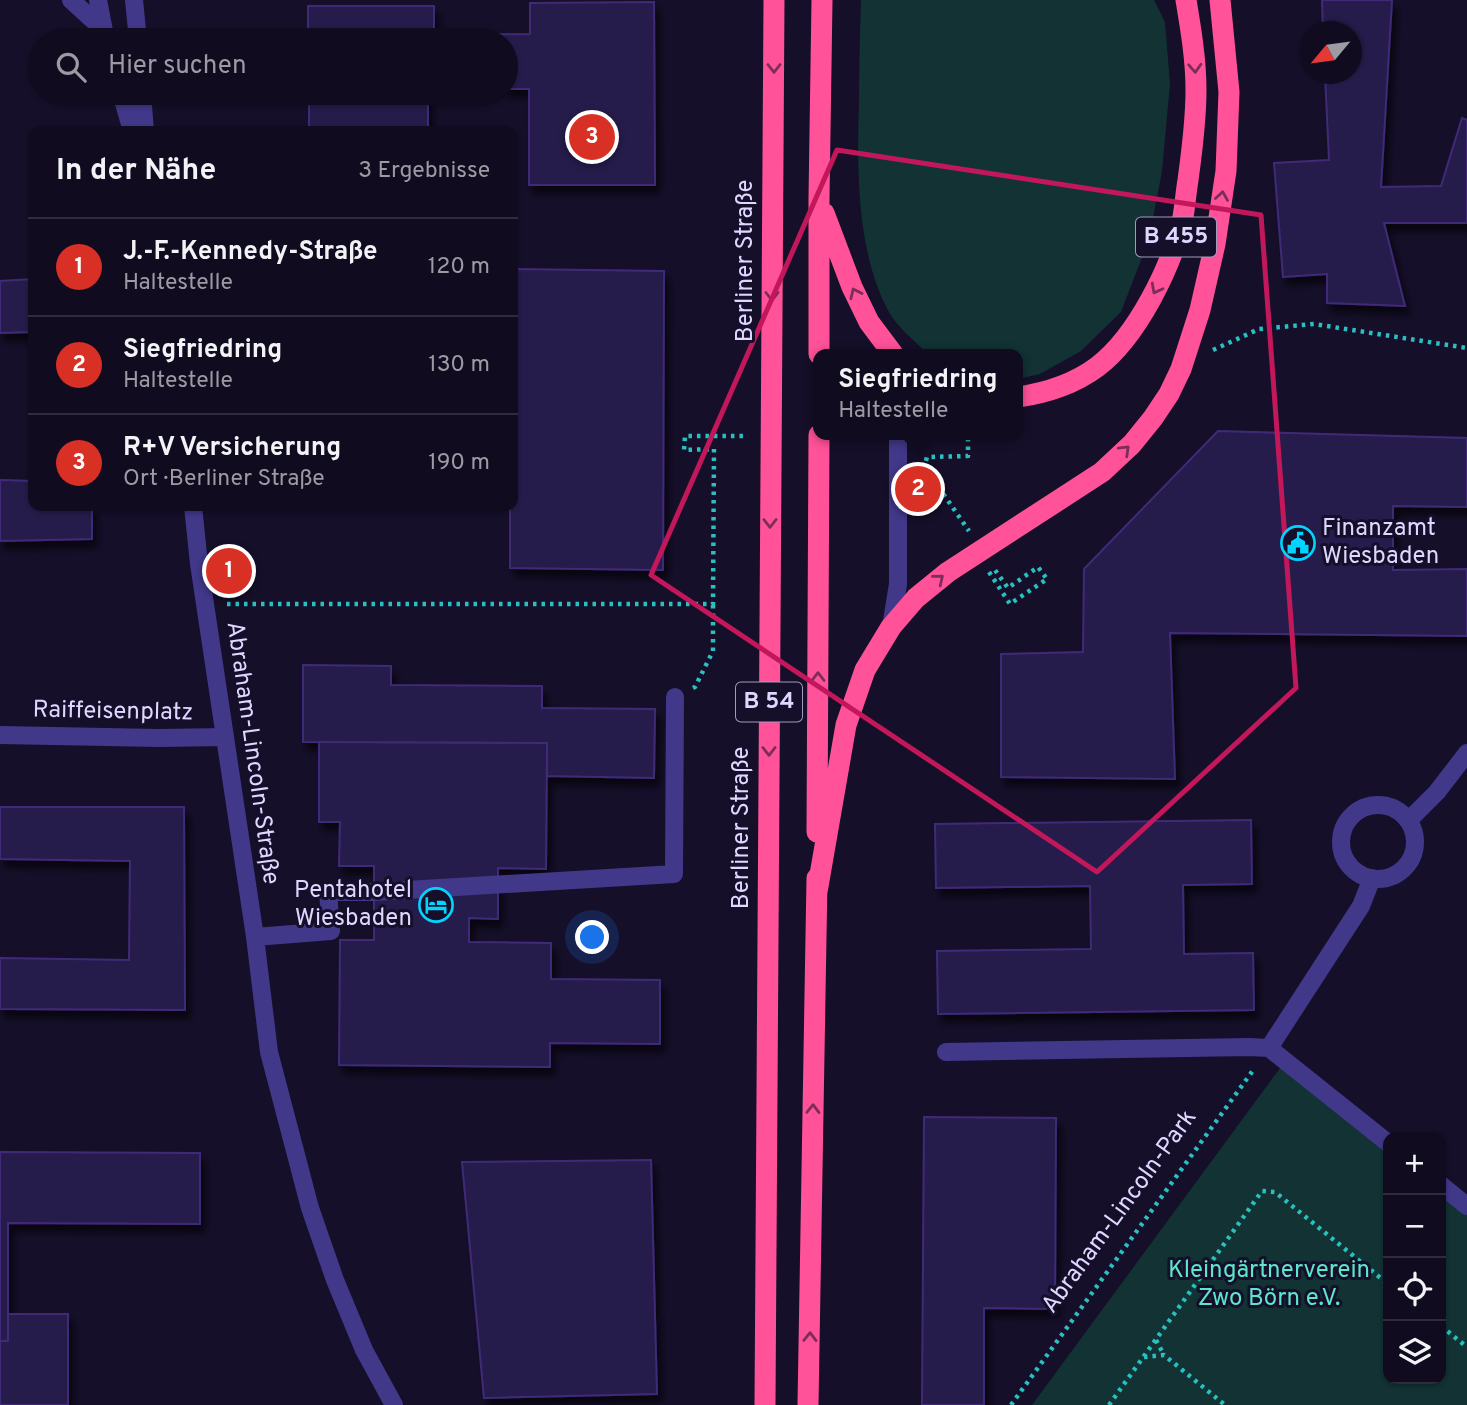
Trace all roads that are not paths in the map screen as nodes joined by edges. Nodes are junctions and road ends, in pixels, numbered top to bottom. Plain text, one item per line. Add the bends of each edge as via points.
1 (71, 0) edge
2 (98, 0) edge
3 (134, 0) edge
4 (774, 0) edge
5 (822, 0) edge
6 (1186, 0) edge
7 (1220, 0) edge
8 (99, 28) edge
9 (104, 28) edge
10 (137, 28) edge
11 (124, 105) edge
12 (143, 105) edge
13 (131, 126) edge
14 (145, 126) edge
15 (819, 198) junction
16 (819, 349) edge
17 (888, 349) edge
18 (1023, 396) edge
19 (819, 440) edge
20 (898, 440) edge
21 (194, 511) edge
22 (891, 627) junction
23 (675, 697) road end
24 (0, 735) edge
25 (225, 737) junction
26 (1467, 753) edge
27 (1408, 821) junction
28 (1372, 878) junction
29 (817, 892) junction
30 (255, 937) junction
31 (1269, 1048) junction
32 (946, 1052) dead end
33 (1383, 1139) edge
34 (1446, 1189) edge
35 (1467, 1206) edge
36 (394, 1405) edge
37 (765, 1405) edge
38 (808, 1405) edge

1 - 8 street
2 - 9 street
3 - 10 street
4 -> 37 highway, Berliner Straße / B 54
5 - 15 highway
6 -> 18 highway, B 455 via 1196,91 1192,156 1183,218 1165,272 1119,347 1097,367 1074,381
22 -> 7 highway via 916,598 948,572 1102,471 1132,444 1169,394 1200,310 1226,170 1229,92
11 - 13 street
12 - 14 street
15 - 16 highway
17 -> 15 highway via 852,287
29 -> 19 highway, B 54
20 - 22 street via 898,584
21 - 25 street, Abraham-Lincoln-Straße
22 - 29 highway via 865,670 846,725
23 - 30 street via 674,874 328,892 331,931
24 - 25 street, Raiffeisenplatz
25 - 30 street, Abraham-Lincoln-Straße
26 - 27 street
27 - 28 street via 1415,844 1406,867 1384,879
27 - 28 street via 1400,812 1377,805 1365,807 1347,822 1341,845 1345,857 1351,867
28 - 31 street via 1361,906
38 -> 29 highway, B 54
30 - 36 street, Abraham-Lincoln-Straße via 269,1052 310,1208 364,1350
31 - 32 street
31 - 33 street
34 - 35 street

